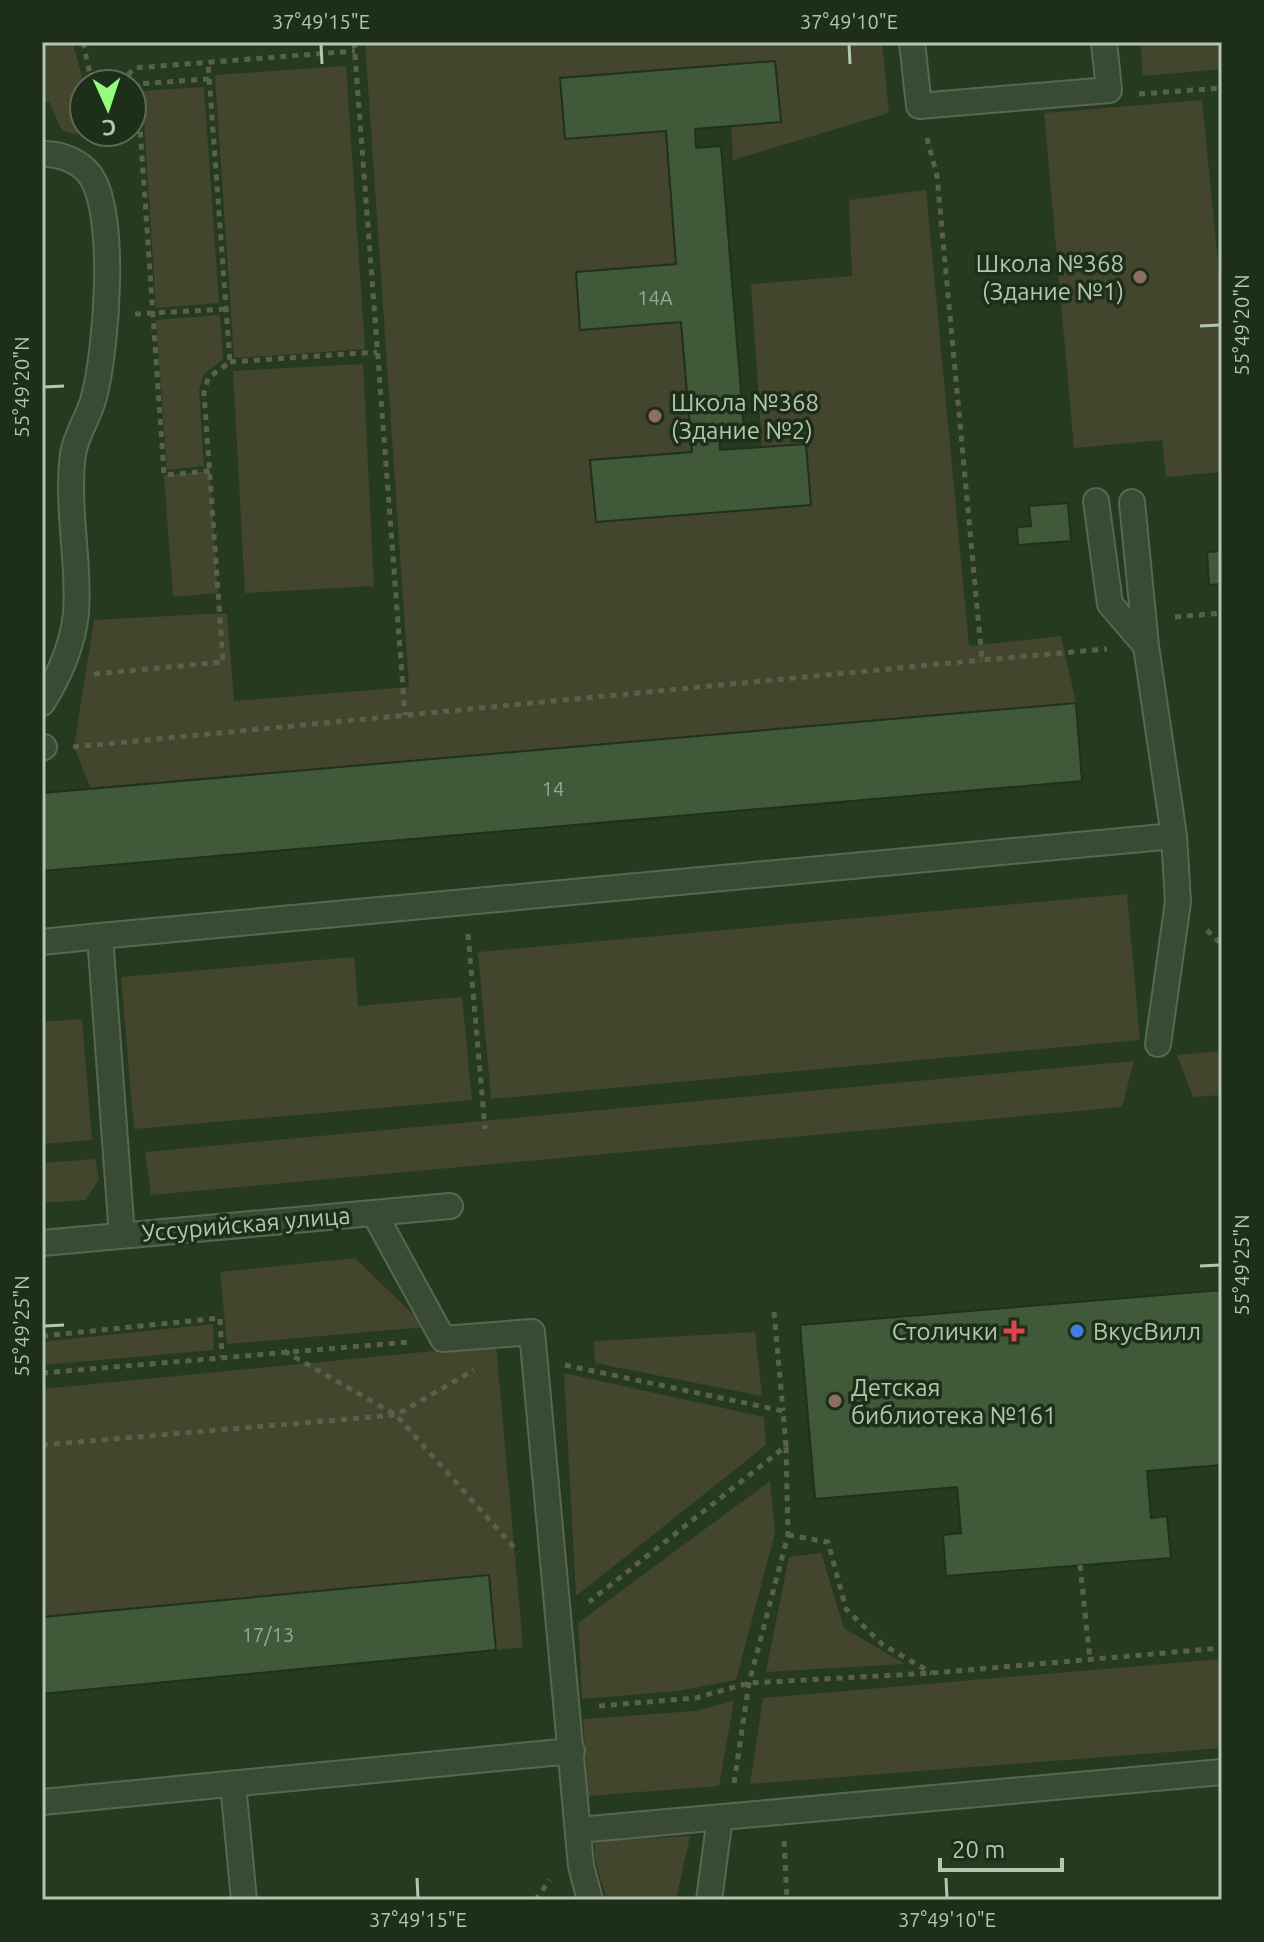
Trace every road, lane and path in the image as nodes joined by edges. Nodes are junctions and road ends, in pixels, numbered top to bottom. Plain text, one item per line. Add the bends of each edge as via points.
1 (83, 42) edge
2 (354, 42) edge
3 (912, 42) edge
4 (1104, 42) edge
5 (355, 51) junction
6 (208, 63) junction
7 (89, 68) edge
8 (134, 68) edge
9 (209, 79) junction
10 (1222, 88) edge
11 (1109, 90) junction
12 (919, 106) junction
13 (42, 154) edge
14 (226, 309) junction
15 (153, 314) junction
16 (108, 315) junction
17 (377, 352) junction
18 (230, 362) junction
19 (210, 471) junction
20 (1096, 501) dead end
21 (1132, 502) dead end
22 (1222, 613) edge
23 (1144, 620) junction
24 (1146, 646) junction
25 (982, 660) junction
26 (59, 677) junction
27 (42, 703) edge
28 (405, 715) junction
29 (43, 748) edge
30 (1174, 836) junction
31 (465, 902) junction
32 (100, 936) junction
33 (42, 942) edge
34 (1158, 1044) dead end
35 (485, 1129) dead end
36 (450, 1206) dead end
37 (374, 1213) junction
38 (122, 1236) junction
39 (42, 1243) edge
40 (774, 1312) dead end
41 (42, 1336) edge
42 (443, 1339) junction
43 (284, 1351) junction
44 (222, 1357) junction
45 (558, 1363) dead end
46 (478, 1367) dead end
47 (42, 1373) edge
48 (783, 1411) junction
49 (396, 1415) junction
50 (42, 1445) edge
51 (786, 1446) junction
52 (788, 1535) junction
53 (525, 1559) dead end
54 (1080, 1565) dead end
55 (562, 1623) junction
56 (1222, 1648) edge
57 (1090, 1660) junction
58 (933, 1673) junction
59 (749, 1683) junction
60 (569, 1708) junction
61 (572, 1751) junction
62 (1222, 1772) edge
63 (233, 1784) junction
64 (42, 1802) edge
65 (783, 1811) junction
66 (725, 1816) junction
67 (578, 1830) junction
68 (244, 1900) edge
69 (590, 1900) edge
70 (709, 1900) edge
71 (787, 1900) edge

1 - 7 path
2 - 5 path
3 - 12 lane
4 - 11 lane
5 - 6 path
5 - 17 path
6 - 8 path
6 - 9 path
9 - 14 path
9 - 15 path via 137,84
10 - 11 path via 1109,96
11 - 12 lane
12 - 25 path via 937,176
13 - 16 lane via 65,157 91,176 103,221
14 - 15 path
14 - 18 path
15 - 16 path
15 - 19 path via 164,475
16 - 26 lane via 94,399 73,455 70,518 76,613
17 - 18 path
17 - 28 path
18 - 19 path via 208,378 204,393
19 - 26 path via 223,662
20 - 24 lane via 1110,604
21 - 23 lane
22 - 23 path
23 - 24 lane
24 - 25 path
24 - 30 lane
25 - 28 path
26 - 27 lane
28 - 29 path
30 - 31 lane
30 - 34 lane via 1178,902
31 - 32 lane
31 - 35 path
32 - 33 lane
32 - 38 lane
36 - 37 lane, Уссурийская улица
37 - 38 lane, Уссурийская улица
37 - 42 lane
38 - 39 lane, Уссурийская улица
40 - 48 path
41 - 44 path via 220,1318
42 - 43 path
42 - 55 lane via 532,1332
43 - 44 path
43 - 49 path
44 - 47 path
45 - 48 path
46 - 49 path
48 - 51 path
49 - 50 path
49 - 53 path
51 - 52 path
51 - 55 path
52 - 58 path via 828,1542 846,1609 883,1645
52 - 59 path
54 - 57 path
55 - 60 lane
56 - 57 path
57 - 58 path
58 - 59 path
59 - 60 path via 696,1698
59 - 66 path
60 - 61 lane
61 - 63 lane
61 - 67 lane
62 - 65 lane
63 - 64 lane
63 - 68 lane
65 - 66 lane
65 - 71 path
66 - 67 lane
66 - 70 lane
67 - 69 lane

